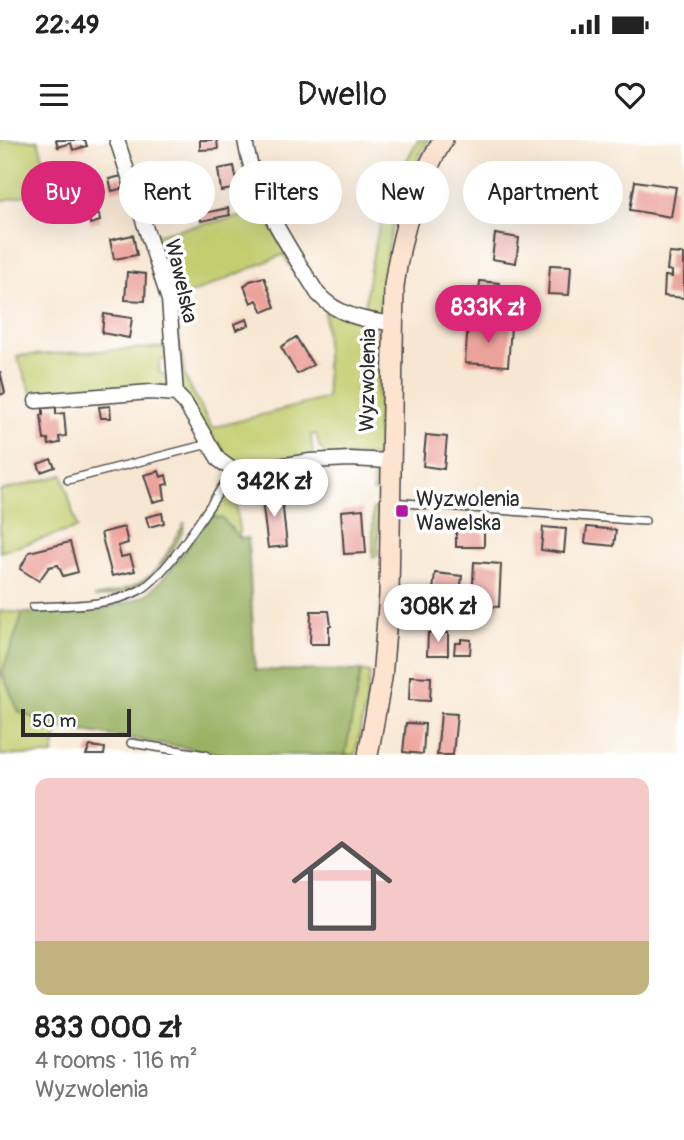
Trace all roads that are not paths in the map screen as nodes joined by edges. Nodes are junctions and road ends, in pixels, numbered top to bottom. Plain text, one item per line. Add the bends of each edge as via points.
1 (117, 140) edge
2 (245, 140) edge
3 (443, 140) edge
4 (391, 323) junction
5 (176, 394) junction
6 (36, 401) dead end
7 (208, 444) junction
8 (390, 461) junction
9 (233, 470) junction
10 (68, 480) dead end
11 (390, 502) junction
12 (645, 521) dead end
13 (33, 607) dead end
14 (131, 743) dead end
15 (206, 755) edge
16 (368, 755) edge

1 - 5 street, Wawelska via 169,300
2 - 4 street via 269,211 318,294 352,316
3 - 4 street, Wyzwolenia via 419,184 404,229
4 - 8 street, Wyzwolenia
5 - 6 street
5 - 7 street
7 - 9 street via 223,465
7 - 10 lane
8 - 9 street via 310,461
8 - 11 street, Wyzwolenia
9 - 13 lane via 169,563 149,584 123,597
11 - 12 lane
11 - 16 street, Wyzwolenia via 387,630
14 - 15 lane

